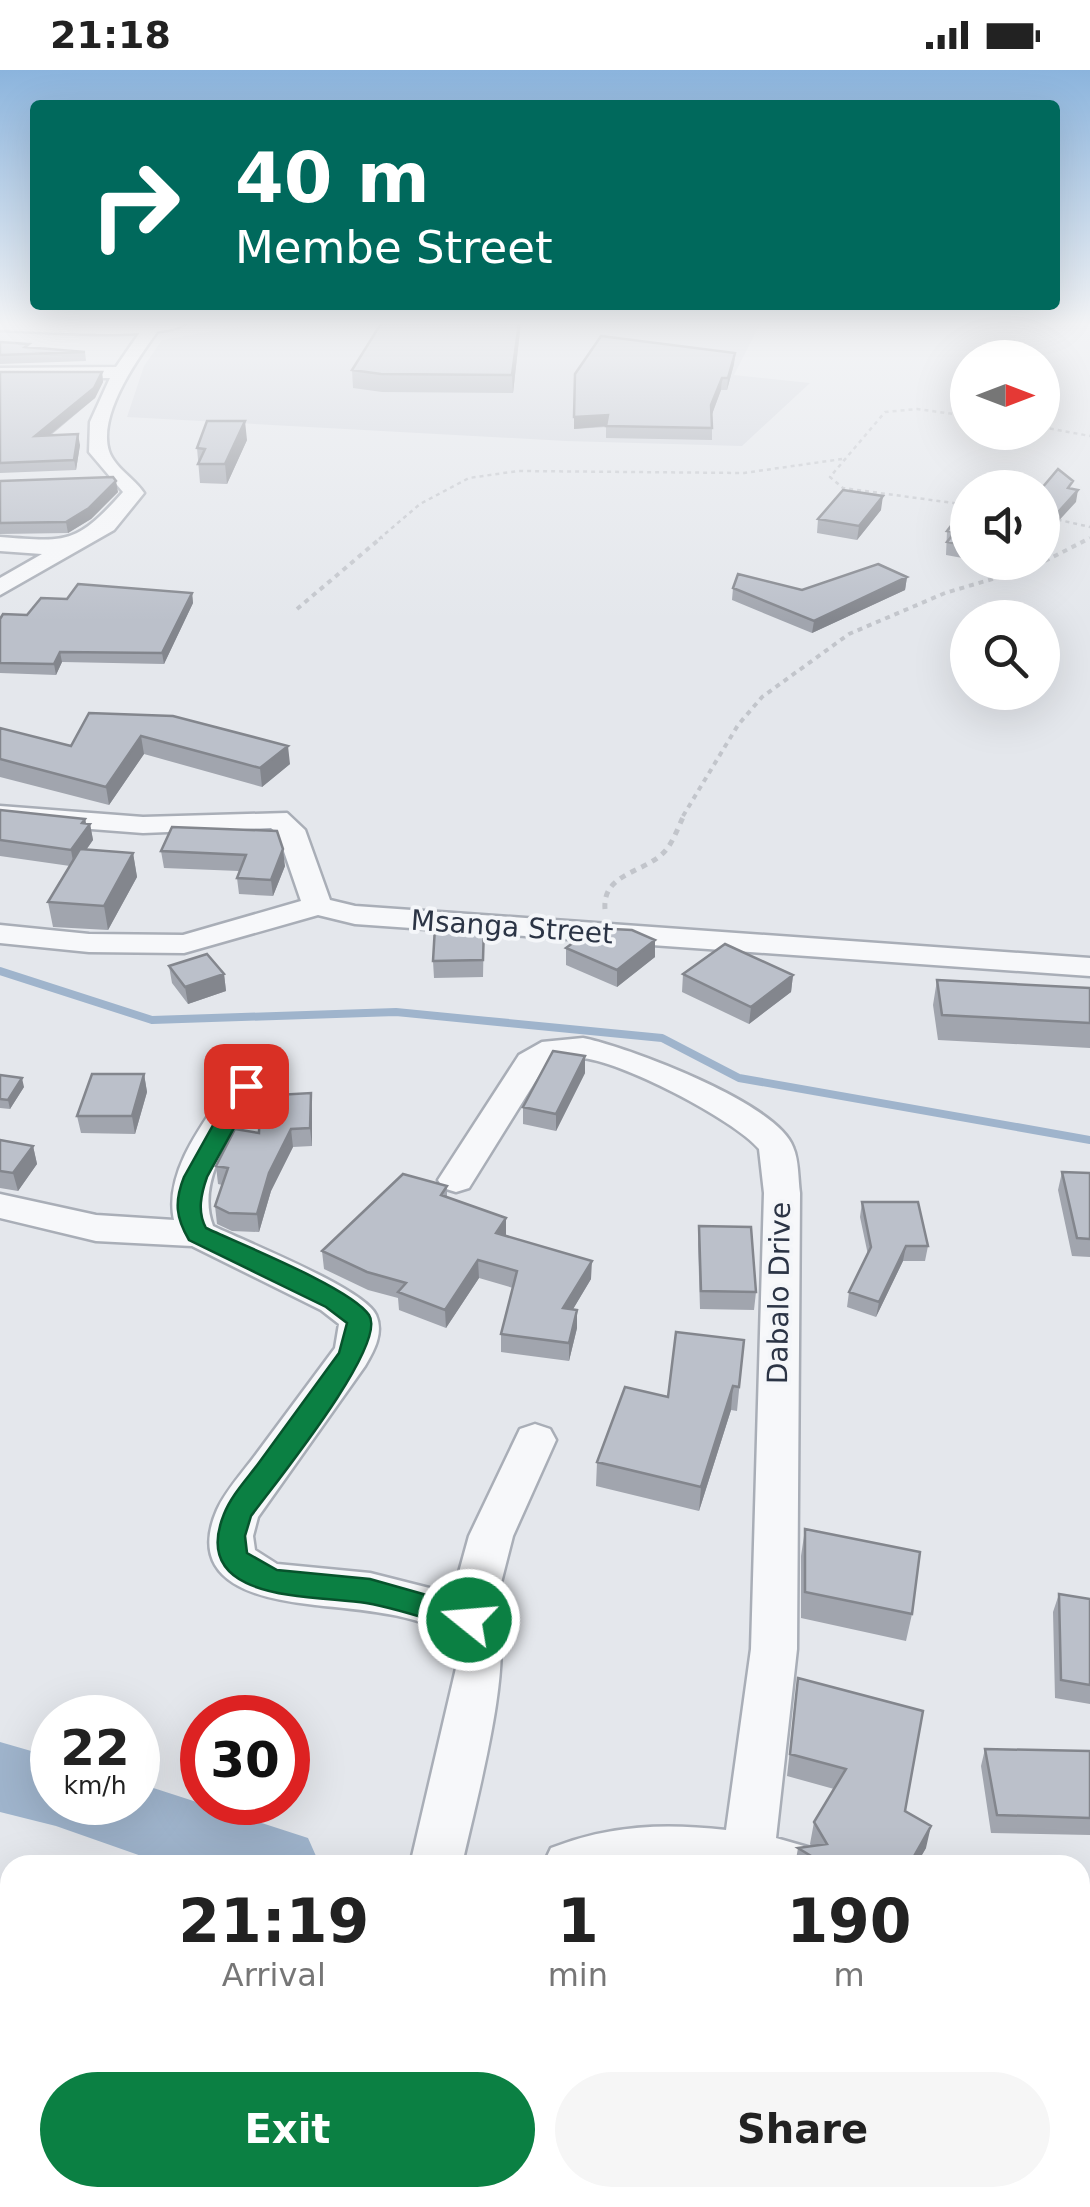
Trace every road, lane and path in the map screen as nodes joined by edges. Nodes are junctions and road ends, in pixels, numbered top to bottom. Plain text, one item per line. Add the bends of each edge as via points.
1 (99, 422) edge
2 (878, 422) edge
3 (1060, 431) edge
4 (1090, 436) edge
5 (842, 459) junction
6 (122, 478) junction
7 (88, 480) edge
8 (950, 502) edge
9 (1060, 520) edge
10 (1090, 527) edge
11 (1090, 538) edge
12 (0, 544) edge
13 (67, 549) junction
14 (0, 588) edge
15 (296, 609) dead end
16 (0, 814) edge
17 (317, 906) junction
18 (0, 934) edge
19 (607, 935) junction
20 (1090, 967) edge
21 (246, 1086) dead end
22 (456, 1180) dead end
23 (0, 1206) edge
24 (198, 1234) junction
25 (535, 1440) dead end
26 (469, 1620) junction
27 (438, 1855) edge
28 (596, 1855) edge
29 (702, 1855) edge
30 (771, 1855) edge

1 - 6 street via 98,447
2 - 5 path
3 - 4 path
5 - 8 path via 830,472 837,486
5 - 15 path via 744,473 518,471 469,478 420,504
6 - 7 street
6 - 13 street via 134,492 124,509
9 - 10 path
11 - 19 path via 1034,568 945,593 849,634 762,698 738,725 666,852 614,882 604,897
12 - 13 street
13 - 14 street
16 - 17 street via 143,824 277,819 291,830
17 - 18 street, Msanga Street via 184,944
17 - 19 street, Msanga Street via 355,915
19 - 20 street, Msanga Street
21 - 24 street via 190,1193 189,1219
22 - 30 street, Dabalo Drive via 531,1062 567,1046 673,1078 766,1134 776,1147 782,1194
23 - 24 street via 96,1228
24 - 26 street via 335,1300 359,1319 351,1356 238,1512 230,1536 234,1559 277,1582 370,1592
25 - 26 street via 485,1554
26 - 27 street via 482,1634 482,1651
28 - 29 street

